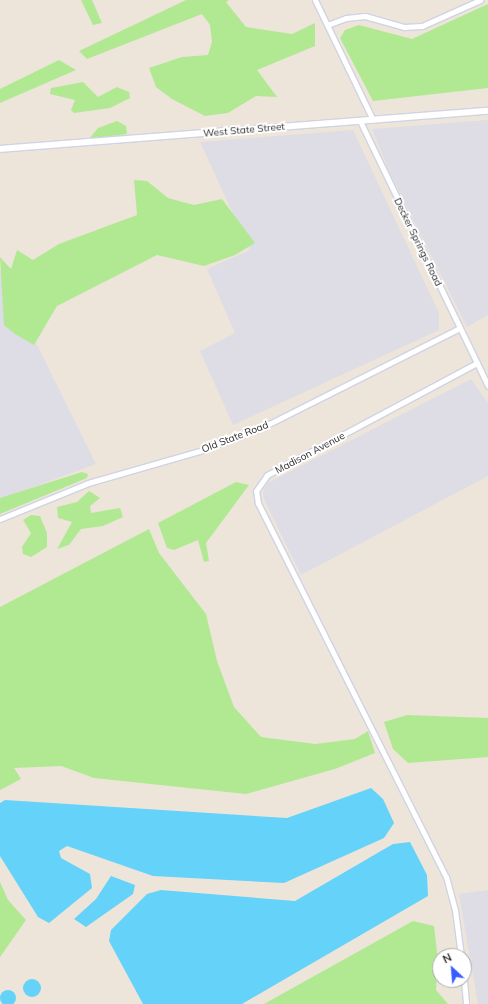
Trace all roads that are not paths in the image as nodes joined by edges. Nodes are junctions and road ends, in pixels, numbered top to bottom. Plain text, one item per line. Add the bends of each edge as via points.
1 (315, 0) edge
2 (480, 0) edge
3 (327, 25) junction
4 (488, 111) edge
5 (373, 120) junction
6 (360, 121) junction
7 (0, 149) edge
8 (460, 328) junction
9 (477, 363) junction
10 (488, 386) edge
11 (0, 519) edge
12 (460, 948) edge
13 (465, 988) edge
14 (466, 1004) edge

1 - 3 street
2 - 3 street via 422,26 404,27 360,16
3 - 5 street
4 - 5 street, West State Street
5 - 6 street, West State Street
6 - 7 street, West State Street
6 - 8 street, Decker Springs Road
8 - 9 street, Decker Springs Road
8 - 11 street, Old State Road via 256,430 203,450 88,483
9 - 10 street, Decker Springs Road
9 - 12 street, Madison Avenue via 260,481 256,491 258,503 446,877 455,910
13 - 14 street

